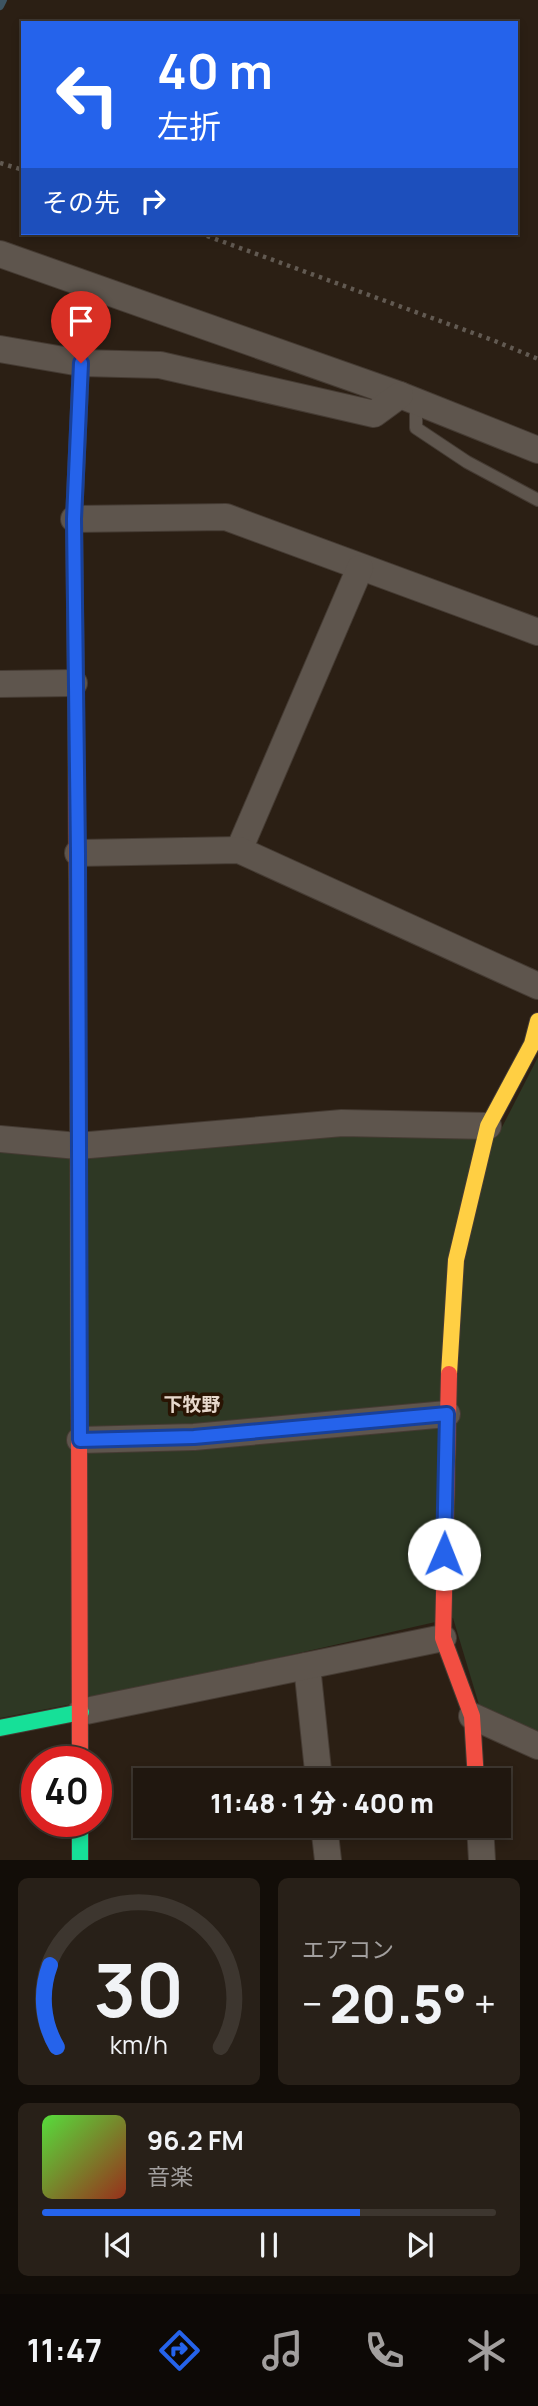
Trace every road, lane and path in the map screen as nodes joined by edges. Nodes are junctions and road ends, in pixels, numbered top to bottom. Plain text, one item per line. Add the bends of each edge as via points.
1 (0, 163) edge
2 (21, 169) edge
3 (204, 235) edge
4 (0, 254) edge
5 (0, 349) edge
6 (538, 359) edge
7 (81, 363) junction
8 (408, 398) junction
9 (538, 450) edge
10 (538, 499) edge
11 (74, 519) junction
12 (360, 568) junction
13 (538, 632) edge
14 (74, 683) junction
15 (0, 684) edge
16 (239, 850) junction
17 (78, 853) junction
18 (538, 986) edge
19 (536, 1037) edge
20 (488, 1126) junction
21 (0, 1139) edge
22 (78, 1146) junction
23 (447, 1414) junction
24 (80, 1440) junction
25 (443, 1637) junction
26 (307, 1666) junction
27 (81, 1712) junction
28 (472, 1716) junction
29 (0, 1728) edge
30 (80, 1746) edge
31 (538, 1746) edge
32 (318, 1768) edge
33 (475, 1768) edge
34 (80, 1837) edge
35 (325, 1838) edge
36 (481, 1838) edge
37 (79, 1860) edge
38 (328, 1860) edge
39 (482, 1860) edge

1 - 2 path
3 - 6 path
4 - 8 street
5 - 7 street
7 - 8 street via 160,365 374,414
7 - 11 street
8 - 9 street
8 - 10 lane via 416,429
11 - 12 street via 226,517
11 - 14 street
12 - 13 street
12 - 16 street
14 - 15 street
14 - 17 street
16 - 17 street
16 - 18 street
17 - 22 street
19 - 20 street
20 - 22 street via 342,1123
20 - 23 street via 456,1260
21 - 22 street
22 - 24 street
23 - 24 street via 194,1437
23 - 25 street
24 - 27 street
25 - 26 street
25 - 28 street
26 - 27 street
26 - 32 street
27 - 29 street
27 - 30 street
28 - 31 street
28 - 33 street
34 - 37 street
35 - 38 street
36 - 39 street

